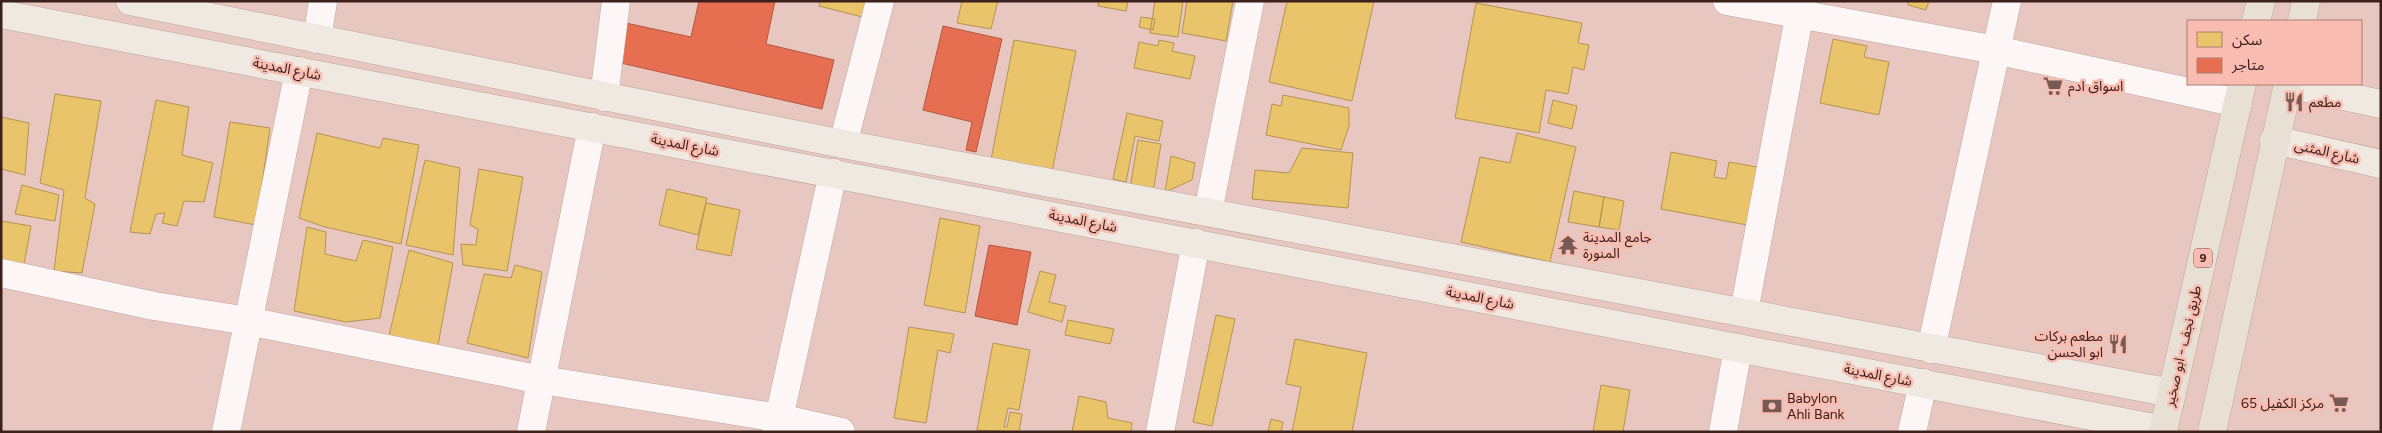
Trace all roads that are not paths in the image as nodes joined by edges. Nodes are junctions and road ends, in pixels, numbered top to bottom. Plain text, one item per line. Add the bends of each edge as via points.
1 (130, 1) edge
2 (324, 1) edge
3 (616, 1) edge
4 (880, 1) edge
5 (1250, 1) edge
6 (1727, 1) edge
7 (2007, 1) edge
8 (2261, 1) edge
9 (2306, 1) edge
10 (1800, 8) edge
11 (1, 14) edge
12 (2256, 20) edge
13 (2302, 20) edge
14 (317, 39) junction
15 (1996, 50) junction
16 (299, 71) junction
17 (2187, 84) edge
18 (2190, 85) edge
19 (2287, 85) edge
20 (2292, 85) edge
21 (2240, 94) edge
22 (604, 97) junction
23 (2381, 104) edge
24 (592, 127) junction
25 (2274, 140) junction
26 (842, 144) junction
27 (2381, 164) edge
28 (833, 173) junction
29 (1208, 212) junction
30 (1196, 243) junction
31 (1, 273) edge
32 (1744, 312) junction
33 (248, 321) junction
34 (1738, 348) junction
35 (1931, 349) junction
36 (542, 380) junction
37 (1923, 383) junction
38 (2172, 393) junction
39 (777, 425) edge
40 (2164, 431) edge
41 (226, 432) edge
42 (531, 432) edge
43 (841, 432) edge
44 (1160, 432) edge
45 (1723, 432) edge
46 (1912, 432) edge
47 (2212, 432) edge

1 - 14 main road
2 - 14 street
3 - 22 street
4 - 26 street
5 - 29 street
6 - 10 street
7 - 15 street
8 - 12 highway
9 - 13 highway
10 - 15 street
10 - 32 street
11 - 16 main road, شارع المدينة
14 - 22 main road
15 - 17 street
15 - 35 street
16 - 24 main road, شارع المدينة
16 - 33 street
18 - 21 street
19 - 25 highway
20 - 23 main road
21 - 38 highway, طريق نجف - ابو صخير / 9
22 - 26 main road
24 - 28 main road, شارع المدينة
24 - 36 street
25 - 27 main road, شارع المثنى
25 - 47 highway
26 - 29 main road
28 - 30 main road, شارع المدينة
28 - 39 street
29 - 32 main road
30 - 34 main road, شارع المدينة
30 - 44 street
31 - 33 street via 154,306
32 - 35 main road
33 - 36 street
33 - 41 street
34 - 37 main road, شارع المدينة
34 - 45 street
35 - 38 main road
36 - 39 street
36 - 42 street
37 - 40 main road, شارع المدينة
37 - 46 street
38 - 40 highway, طريق نجف - ابو صخير / 9
39 - 43 street

